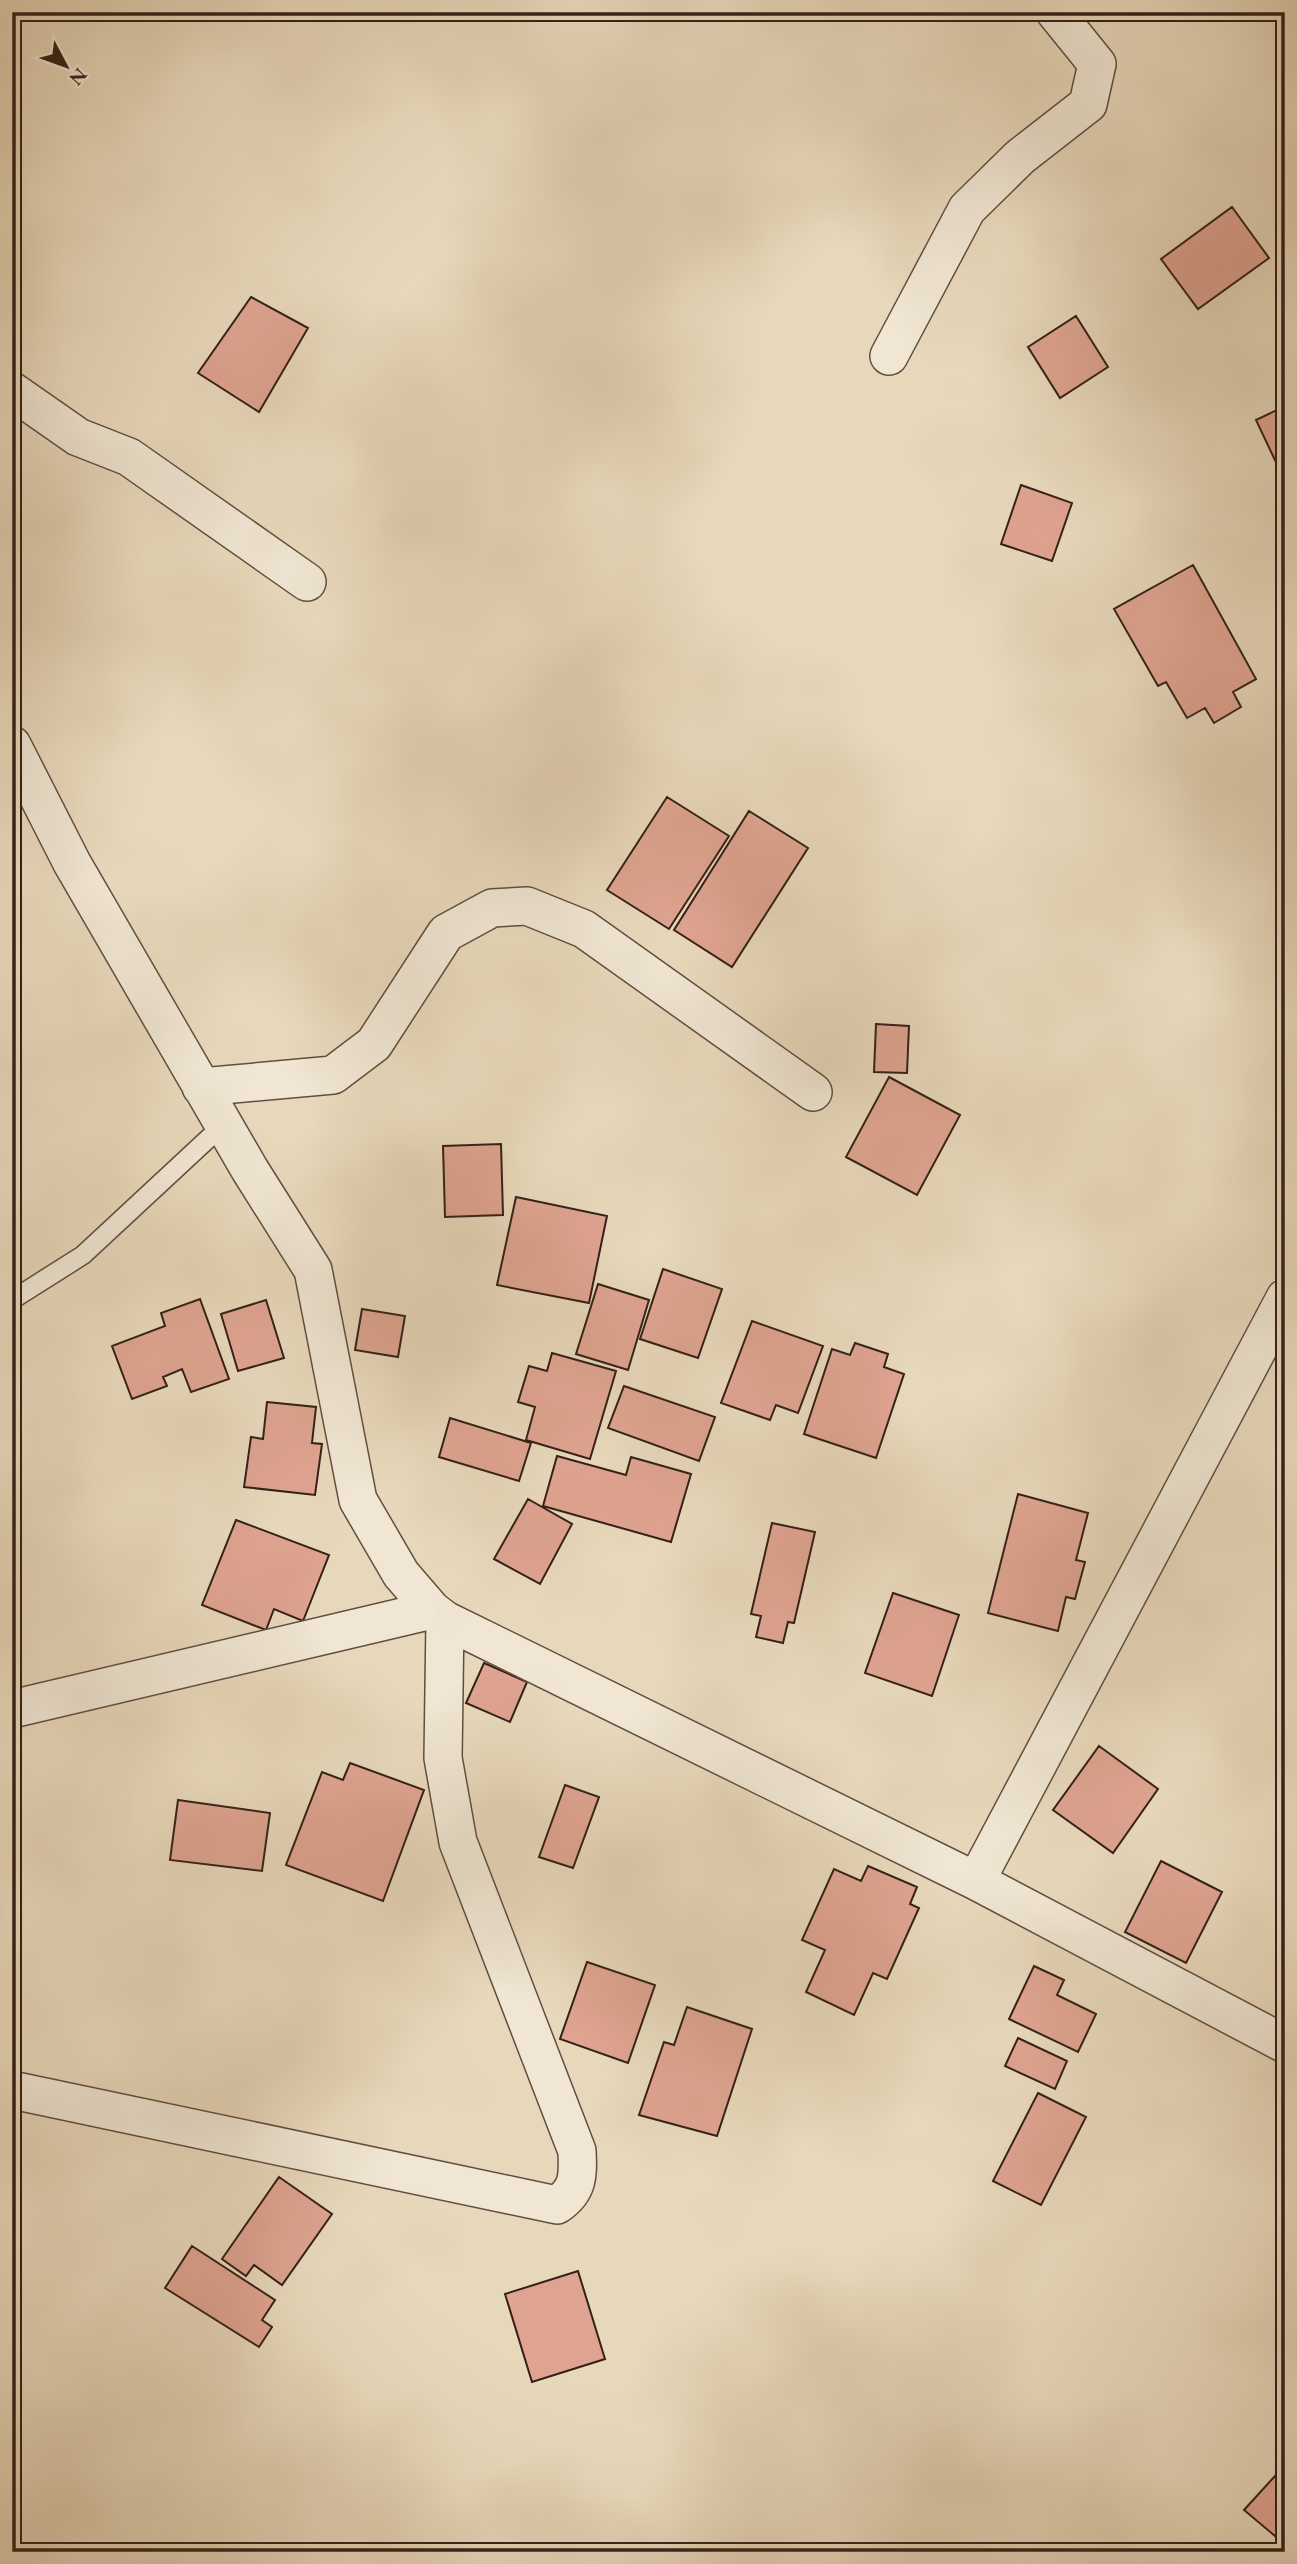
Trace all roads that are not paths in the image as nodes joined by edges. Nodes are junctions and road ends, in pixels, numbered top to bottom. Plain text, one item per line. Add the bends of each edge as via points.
1 (1055, 12) edge
2 (889, 356) dead end
3 (12, 391) edge
4 (307, 582) dead end
5 (12, 745) edge
6 (201, 1087) junction
7 (813, 1092) dead end
8 (224, 1124) junction
9 (1285, 1298) edge
10 (12, 1300) edge
11 (438, 1615) junction
12 (12, 1709) edge
13 (976, 1881) junction
14 (1285, 2045) edge
15 (12, 2090) edge

1 - 2 street via 1097,64 1088,104 1020,157 967,209
3 - 4 street via 78,437 129,457
5 - 6 street via 72,863
6 - 7 street via 333,1074 374,1044 446,933 492,908 527,906 584,929
6 - 8 street
8 - 10 lane via 83,1255
8 - 11 street via 313,1270 358,1500 401,1574
9 - 13 street
11 - 12 street
11 - 13 street
11 - 15 street via 443,1758 457,1842 577,2151 579,2180 570,2196 557,2205
13 - 14 street

